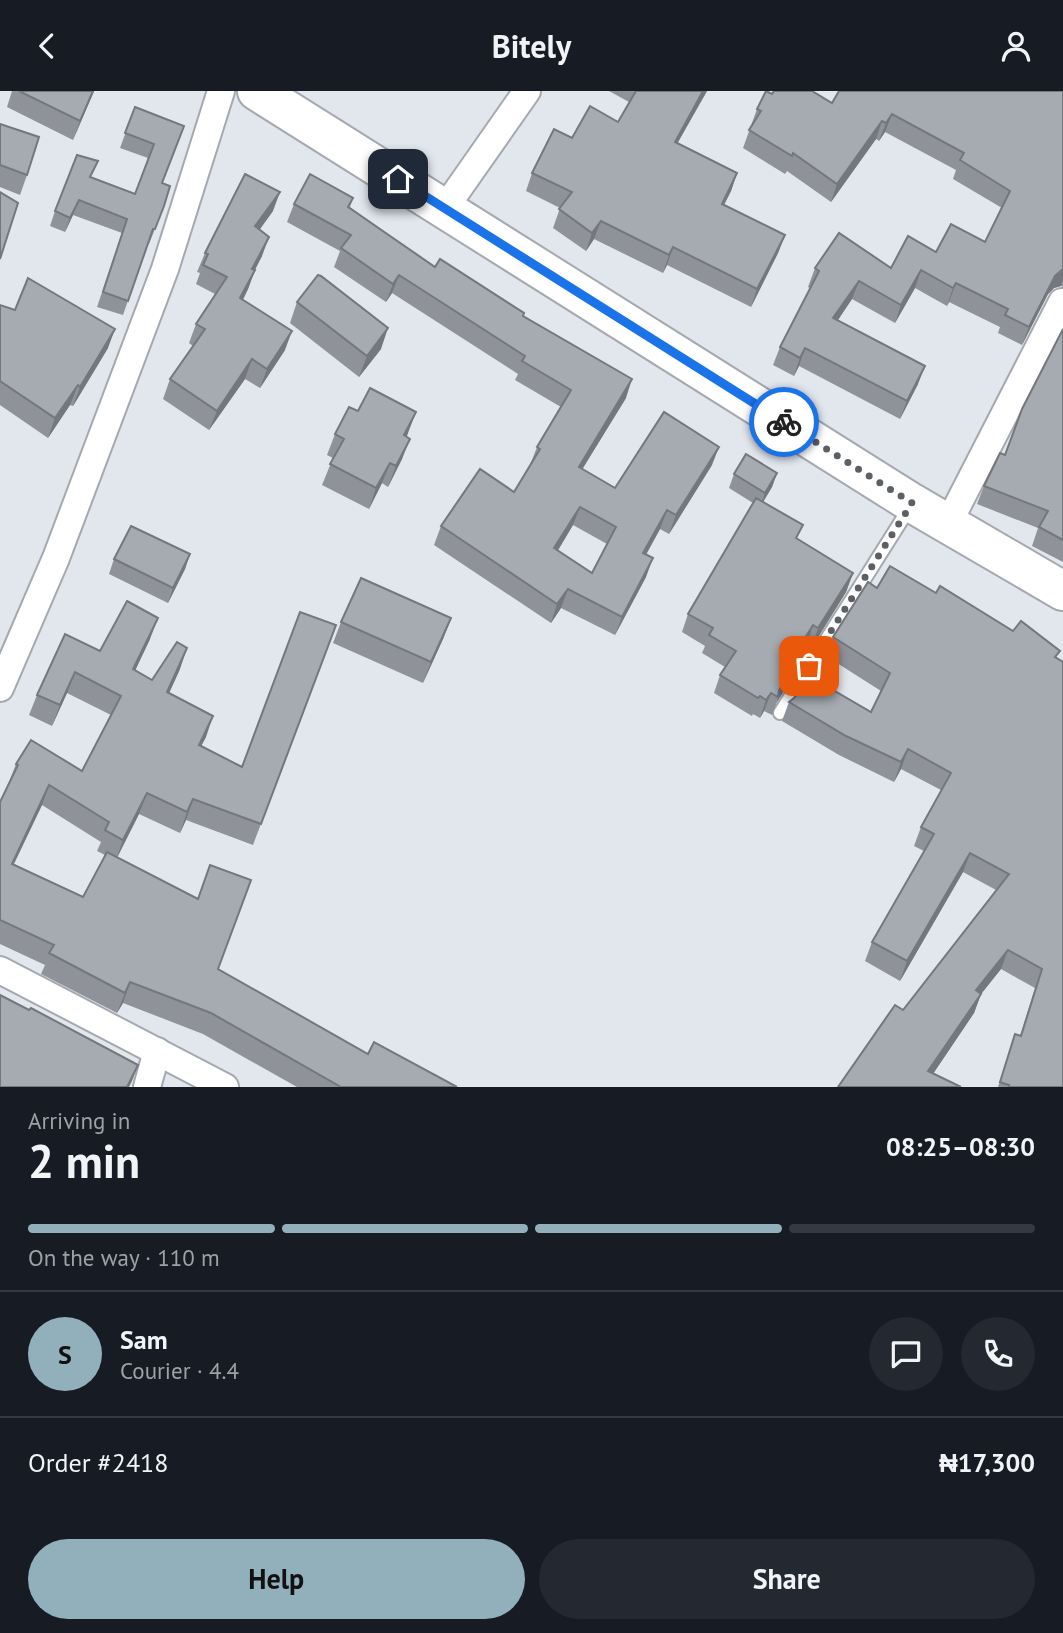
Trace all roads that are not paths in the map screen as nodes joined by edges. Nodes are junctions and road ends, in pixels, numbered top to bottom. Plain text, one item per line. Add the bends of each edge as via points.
1 (221, 91) edge
2 (257, 91) edge
3 (527, 91) edge
4 (445, 208) junction
5 (1062, 302) edge
6 (912, 503) junction
7 (948, 524) junction
8 (1063, 591) edge
9 (0, 688) edge
10 (780, 713) edge
11 (0, 970) edge
12 (157, 1051) junction
13 (147, 1087) edge
14 (225, 1087) edge

1 - 9 street via 165,269 56,558
2 - 4 main road
3 - 4 street
4 - 6 main road
5 - 7 street
6 - 7 main road
6 - 10 lane
7 - 8 main road
11 - 12 street
12 - 13 street
12 - 14 street

